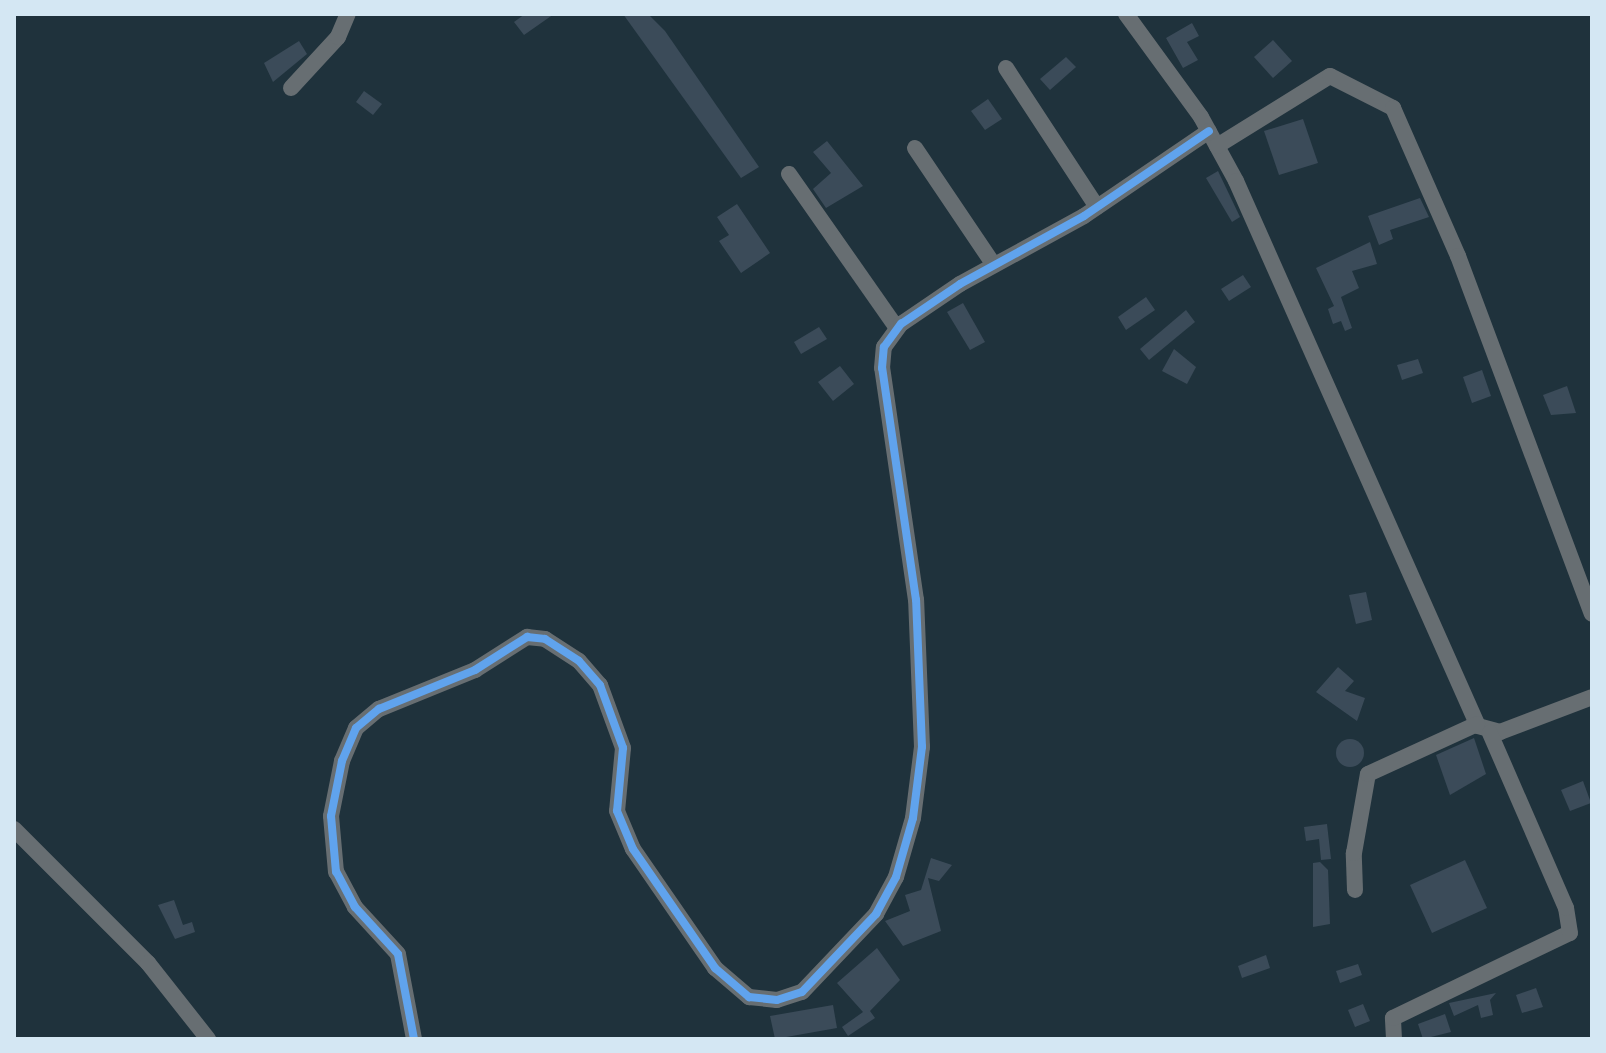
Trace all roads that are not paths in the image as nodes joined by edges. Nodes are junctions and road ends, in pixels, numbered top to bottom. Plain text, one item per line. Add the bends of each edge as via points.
1 (348, 14) edge
2 (1126, 14) edge
3 (1006, 68) dead end
4 (291, 88) dead end
5 (1213, 138) junction
6 (915, 148) dead end
7 (789, 174) dead end
8 (1097, 207) junction
9 (994, 265) junction
10 (897, 328) junction
11 (1592, 614) edge
12 (1592, 697) edge
13 (1483, 728) junction
14 (14, 829) edge
15 (1355, 890) dead end
16 (208, 1039) edge
17 (414, 1039) edge
18 (1394, 1039) edge

1 - 4 street via 338,37
2 - 5 street
3 - 8 street
5 - 8 street
5 - 11 street via 1330,76 1393,108 1458,256
5 - 13 street
6 - 9 street
7 - 10 street
8 - 9 street
9 - 10 street
10 - 17 street via 884,347 882,368 916,600 922,747 913,818 896,877 876,914 802,992 777,1000 749,997 715,968 633,849 617,811 623,748 600,685 579,661 545,639 527,637 475,670 379,709 356,728 342,761 331,816 336,872 355,907 398,954
12 - 13 street
13 - 15 street via 1368,774 1354,853
13 - 18 street via 1566,908 1570,933 1393,1018
14 - 16 street via 148,963

